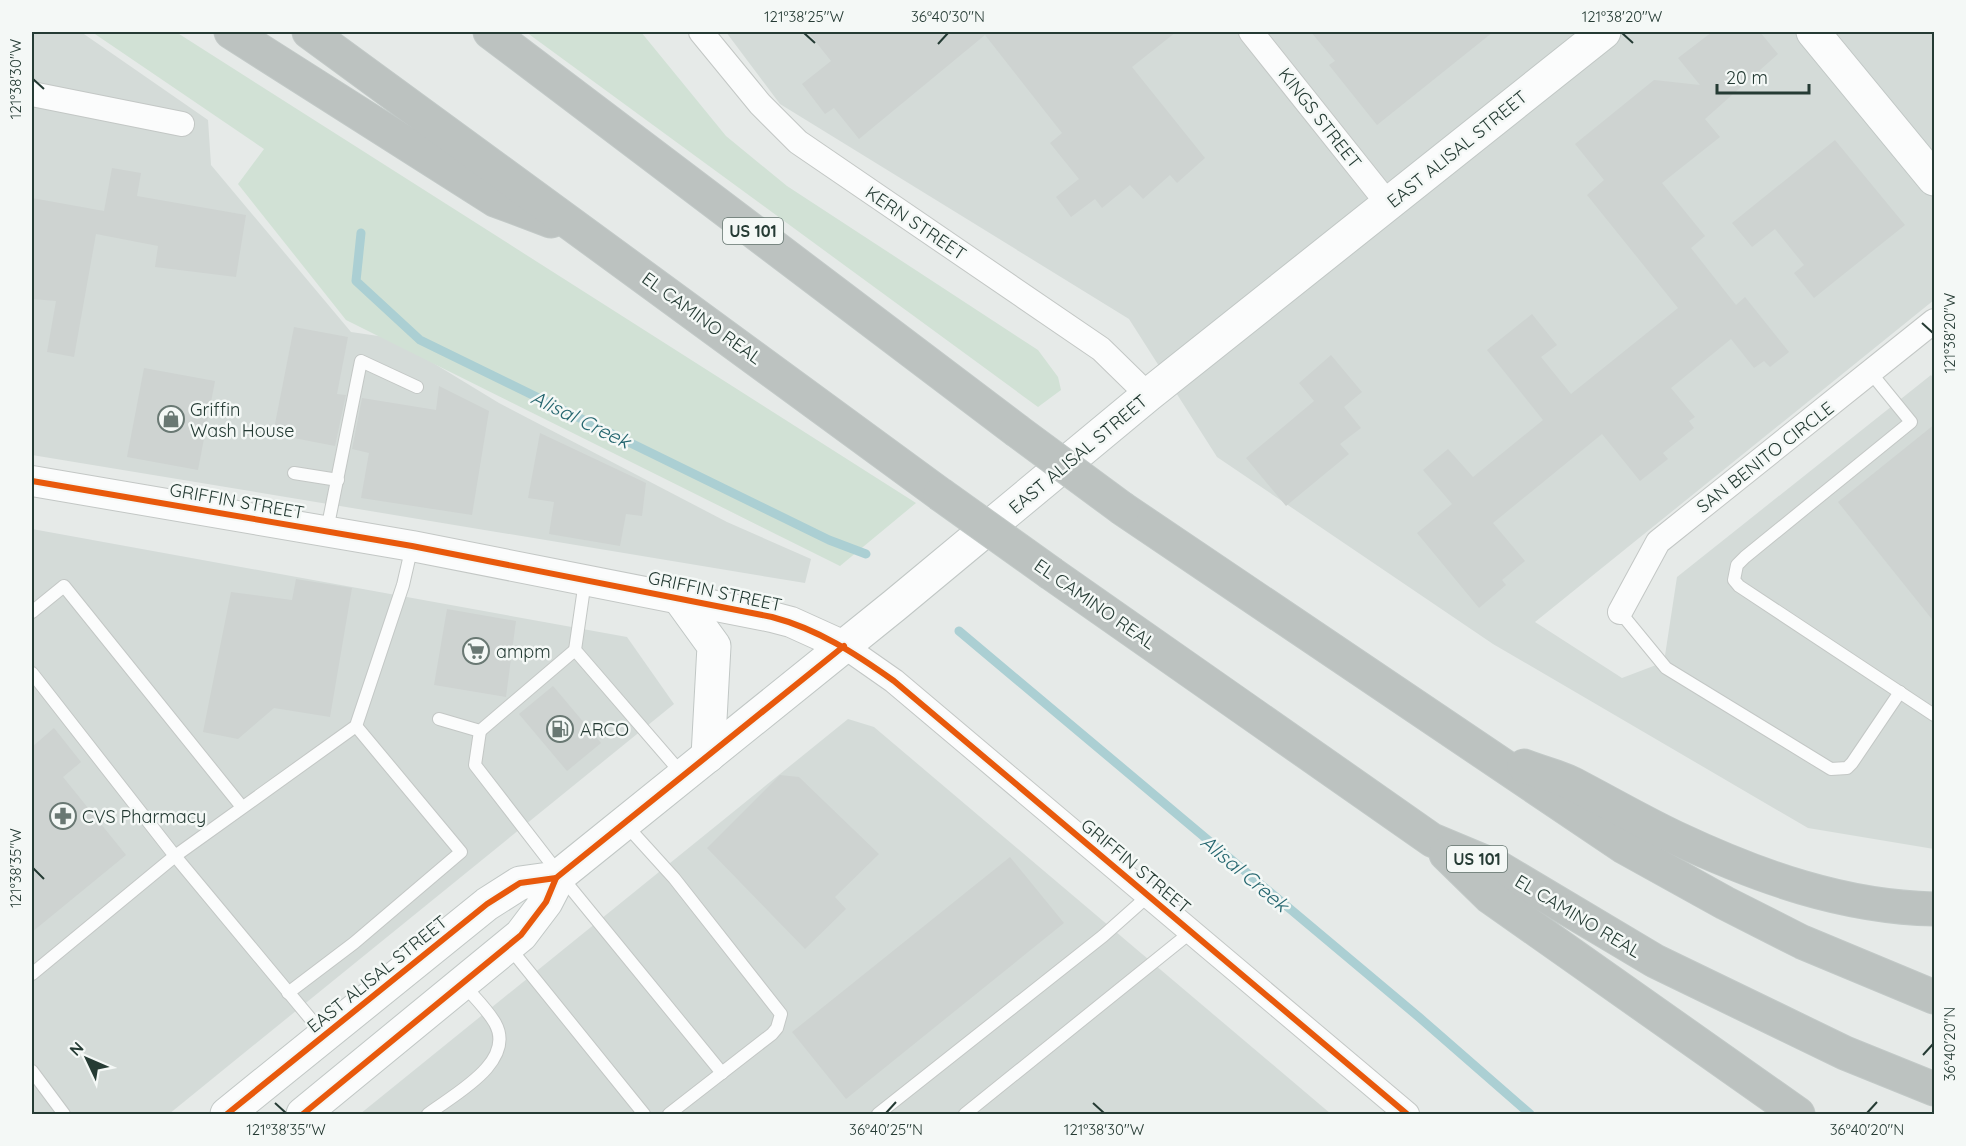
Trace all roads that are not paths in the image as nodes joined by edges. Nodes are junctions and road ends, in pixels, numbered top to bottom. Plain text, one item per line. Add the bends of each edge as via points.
1 (231, 32) edge
2 (309, 32) edge
3 (490, 32) edge
4 (701, 32) edge
5 (1251, 32) edge
6 (1604, 32) edge
7 (1813, 32) edge
8 (32, 94) edge
9 (182, 124) dead end
10 (1935, 179) edge
11 (1389, 205) junction
12 (589, 234) junction
13 (1935, 321) edge
14 (1871, 373) junction
15 (417, 387) dead end
16 (1148, 395) junction
17 (294, 472) dead end
18 (338, 480) junction
19 (32, 482) edge
20 (327, 532) junction
21 (412, 546) junction
22 (585, 580) junction
23 (680, 599) junction
24 (32, 612) edge
25 (1620, 612) joint
26 (844, 646) junction
27 (575, 650) junction
28 (32, 673) edge
29 (1900, 692) junction
30 (1935, 715) edge
31 (439, 718) dead end
32 (356, 726) junction
33 (480, 731) junction
34 (1479, 751) junction
35 (696, 766) junction
36 (242, 807) junction
37 (625, 823) junction
38 (1431, 840) junction
39 (175, 856) junction
40 (557, 877) junction
41 (1148, 896) junction
42 (1935, 909) edge
43 (1191, 932) junction
44 (508, 946) junction
45 (32, 974) edge
46 (462, 984) junction
47 (288, 993) junction
48 (1935, 997) edge
49 (325, 1036) junction
50 (32, 1071) edge
51 (722, 1073) junction
52 (1935, 1089) edge
53 (316, 1110) edge
54 (66, 1114) edge
55 (227, 1114) edge
56 (428, 1114) edge
57 (644, 1114) edge
58 (669, 1114) edge
59 (878, 1114) edge
60 (965, 1114) edge
61 (1407, 1114) edge
62 (1798, 1114) edge

1 - 12 highway via 495,200
2 - 12 highway, EL CAMINO REAL / US 101
3 - 34 highway, US 101, bridge via 1123,509
4 - 16 street, KERN STREET via 760,104 798,142 1101,349
5 - 11 street, KINGS STREET
6 - 11 main road, EAST ALISAL STREET
7 - 10 main road
8 - 9 street
11 - 16 main road, EAST ALISAL STREET
12 - 38 highway, EL CAMINO REAL / US 101, bridge via 940,494
13 - 14 street, SAN BENITO CIRCLE
14 - 25 street, SAN BENITO CIRCLE via 1658,542
14 - 29 lane via 1911,423 1745,557 1737,565 1734,580
15 - 18 lane via 362,361
16 - 26 main road, EAST ALISAL STREET
17 - 18 lane
18 - 20 lane
19 - 20 street, GRIFFIN STREET
20 - 21 street, GRIFFIN STREET
21 - 22 street, GRIFFIN STREET
21 - 32 lane via 404,585
22 - 23 street, GRIFFIN STREET
22 - 27 lane
23 - 26 street, GRIFFIN STREET via 791,622
23 - 35 main road via 714,646
24 - 36 lane via 64,586
25 - 29 lane via 1666,668 1832,770 1847,768 1852,763
26 - 35 main road, EAST ALISAL STREET
26 - 41 street, GRIFFIN STREET via 894,681
27 - 33 lane
27 - 35 lane
28 - 39 lane
29 - 30 lane
31 - 33 lane
32 - 36 lane
32 - 47 lane via 461,852
33 - 40 lane via 475,765
34 - 42 highway via 1569,782 1676,838 1804,890
34 - 48 highway, US 101 via 1623,847 1725,903 1802,942
35 - 37 main road, EAST ALISAL STREET
36 - 39 lane
37 - 40 main road, EAST ALISAL STREET
37 - 51 lane via 674,878 781,1014 772,1034
38 - 52 highway, EL CAMINO REAL / US 101 via 1499,868 1655,961 1845,1053
38 - 62 highway via 1490,897
39 - 45 lane
39 - 47 lane
40 - 44 main road, EAST ALISAL STREET via 546,902 522,935
40 - 49 main road, EAST ALISAL STREET via 520,883 488,904
40 - 51 lane
41 - 43 street, GRIFFIN STREET
41 - 59 lane
43 - 60 lane
43 - 61 street, GRIFFIN STREET
44 - 46 main road, EAST ALISAL STREET
44 - 57 lane
46 - 53 main road, EAST ALISAL STREET
46 - 56 lane via 496,1024 500,1050 490,1066
47 - 49 lane
49 - 55 main road, EAST ALISAL STREET
50 - 54 lane
51 - 58 lane

